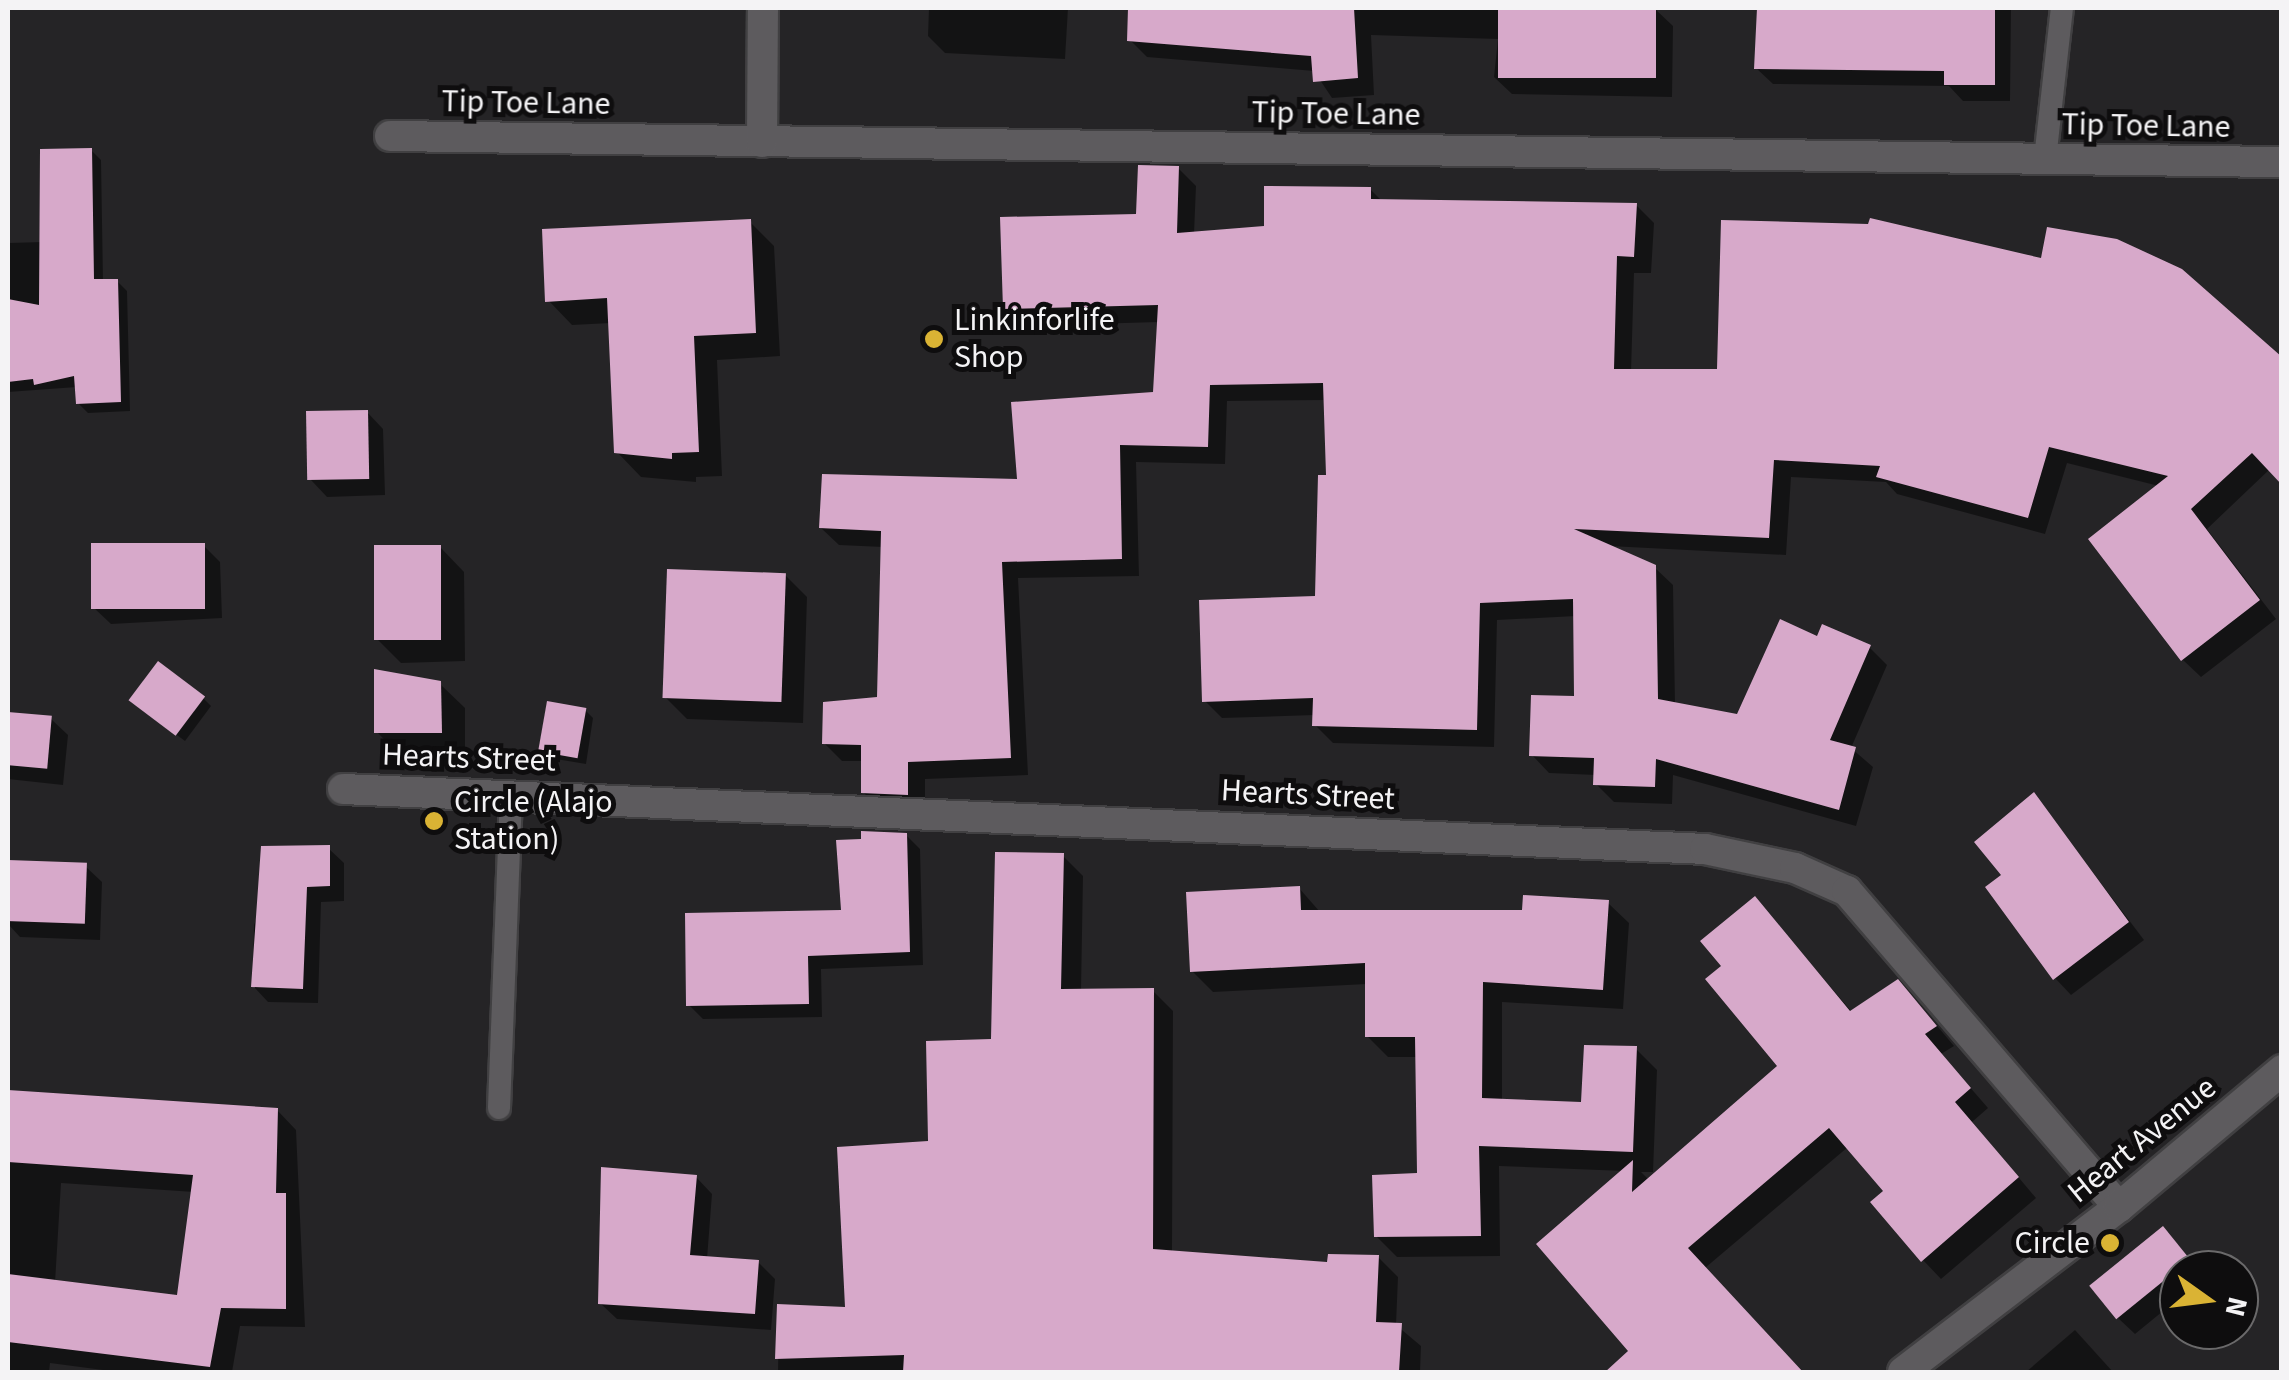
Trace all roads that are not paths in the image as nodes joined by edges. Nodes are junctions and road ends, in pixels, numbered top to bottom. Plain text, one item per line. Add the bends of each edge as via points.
1 (764, 8) edge
2 (2062, 8) edge
3 (390, 136) dead end
4 (762, 142) junction
5 (2044, 159) junction
6 (2282, 162) edge
7 (343, 789) dead end
8 (511, 794) junction
9 (2282, 1070) edge
10 (499, 1108) dead end
11 (2119, 1207) junction
12 (1903, 1372) edge

1 - 4 street
2 - 5 lane
3 - 4 street, Tip Toe Lane
4 - 5 street, Tip Toe Lane
5 - 6 street, Tip Toe Lane
7 - 8 street, Hearts Street
8 - 10 lane
8 - 11 street, Hearts Street via 1706,848 1795,868 1847,891
9 - 11 street, Heart Avenue
11 - 12 street, Heart Avenue

